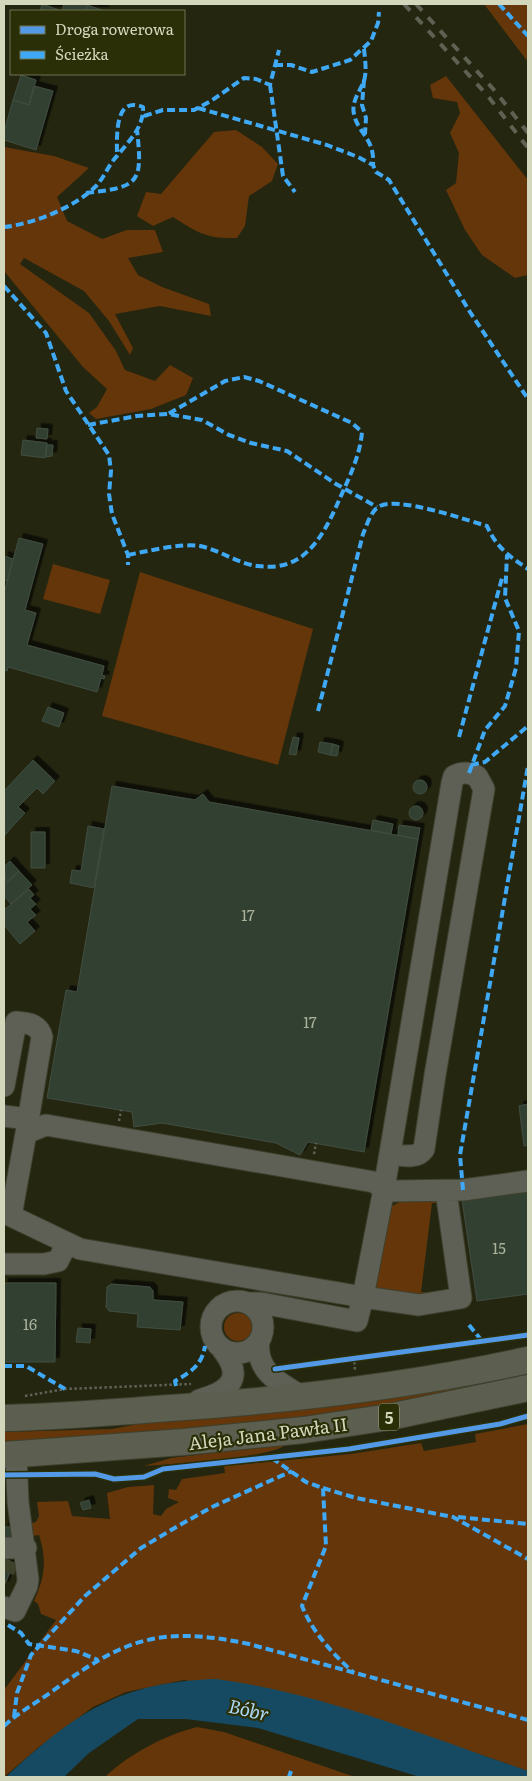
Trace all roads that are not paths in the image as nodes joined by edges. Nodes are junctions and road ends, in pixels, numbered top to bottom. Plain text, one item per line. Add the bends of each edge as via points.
1 (4, 1082) edge
2 (4, 1116) edge
3 (27, 1126) junction
4 (390, 1154) junction
5 (528, 1181) edge
6 (384, 1189) junction
7 (446, 1191) junction
8 (7, 1215) edge
9 (67, 1243) junction
10 (4, 1264) edge
11 (207, 1270) junction
12 (263, 1280) junction
13 (363, 1297) junction
14 (222, 1305) junction
15 (255, 1306) junction
16 (320, 1314) junction
17 (261, 1338) junction
18 (222, 1349) junction
19 (526, 1361) edge
20 (526, 1388) edge
21 (304, 1397) junction
22 (10, 1408) edge
23 (168, 1408) junction
24 (10, 1455) edge
25 (11, 1503) edge
26 (13, 1551) edge
27 (13, 1595) edge
28 (4, 1607) edge

1 - 3 lane via 16,1022 36,1026 42,1037
2 - 3 lane
3 - 6 lane via 54,1127 374,1182
3 - 8 lane
4 - 4 lane via 452,783 460,772 478,776 482,782 483,799 424,1149 421,1155 416,1156
4 - 6 lane
5 - 7 lane
6 - 7 lane
6 - 13 lane
7 - 13 lane via 461,1298 419,1305
8 - 9 lane
9 - 10 lane via 58,1260 44,1264
9 - 11 lane via 80,1249
11 - 12 lane
11 - 14 lane via 225,1278 229,1284 229,1296
12 - 13 lane
12 - 15 lane
13 - 16 lane via 357,1321
14 - 15 lane via 239,1301
14 - 18 lane via 210,1327 212,1336
15 - 16 lane
15 - 17 lane via 263,1322
16 - 17 lane via 276,1318
17 - 18 lane via 254,1347 239,1354
17 - 21 lane via 258,1351 267,1373
18 - 23 lane via 233,1372 225,1392
19 - 21 main road, Aleja Jana Pawła II / 5
20 - 24 main road, Aleja Jana Pawła II / 5 via 389,1417 304,1430
21 - 23 main road, Aleja Jana Pawła II / 5
22 - 23 main road, Aleja Jana Pawła II / 5
24 - 25 lane
25 - 26 lane
26 - 27 lane via 28,1579
27 - 28 lane via 15,1612

